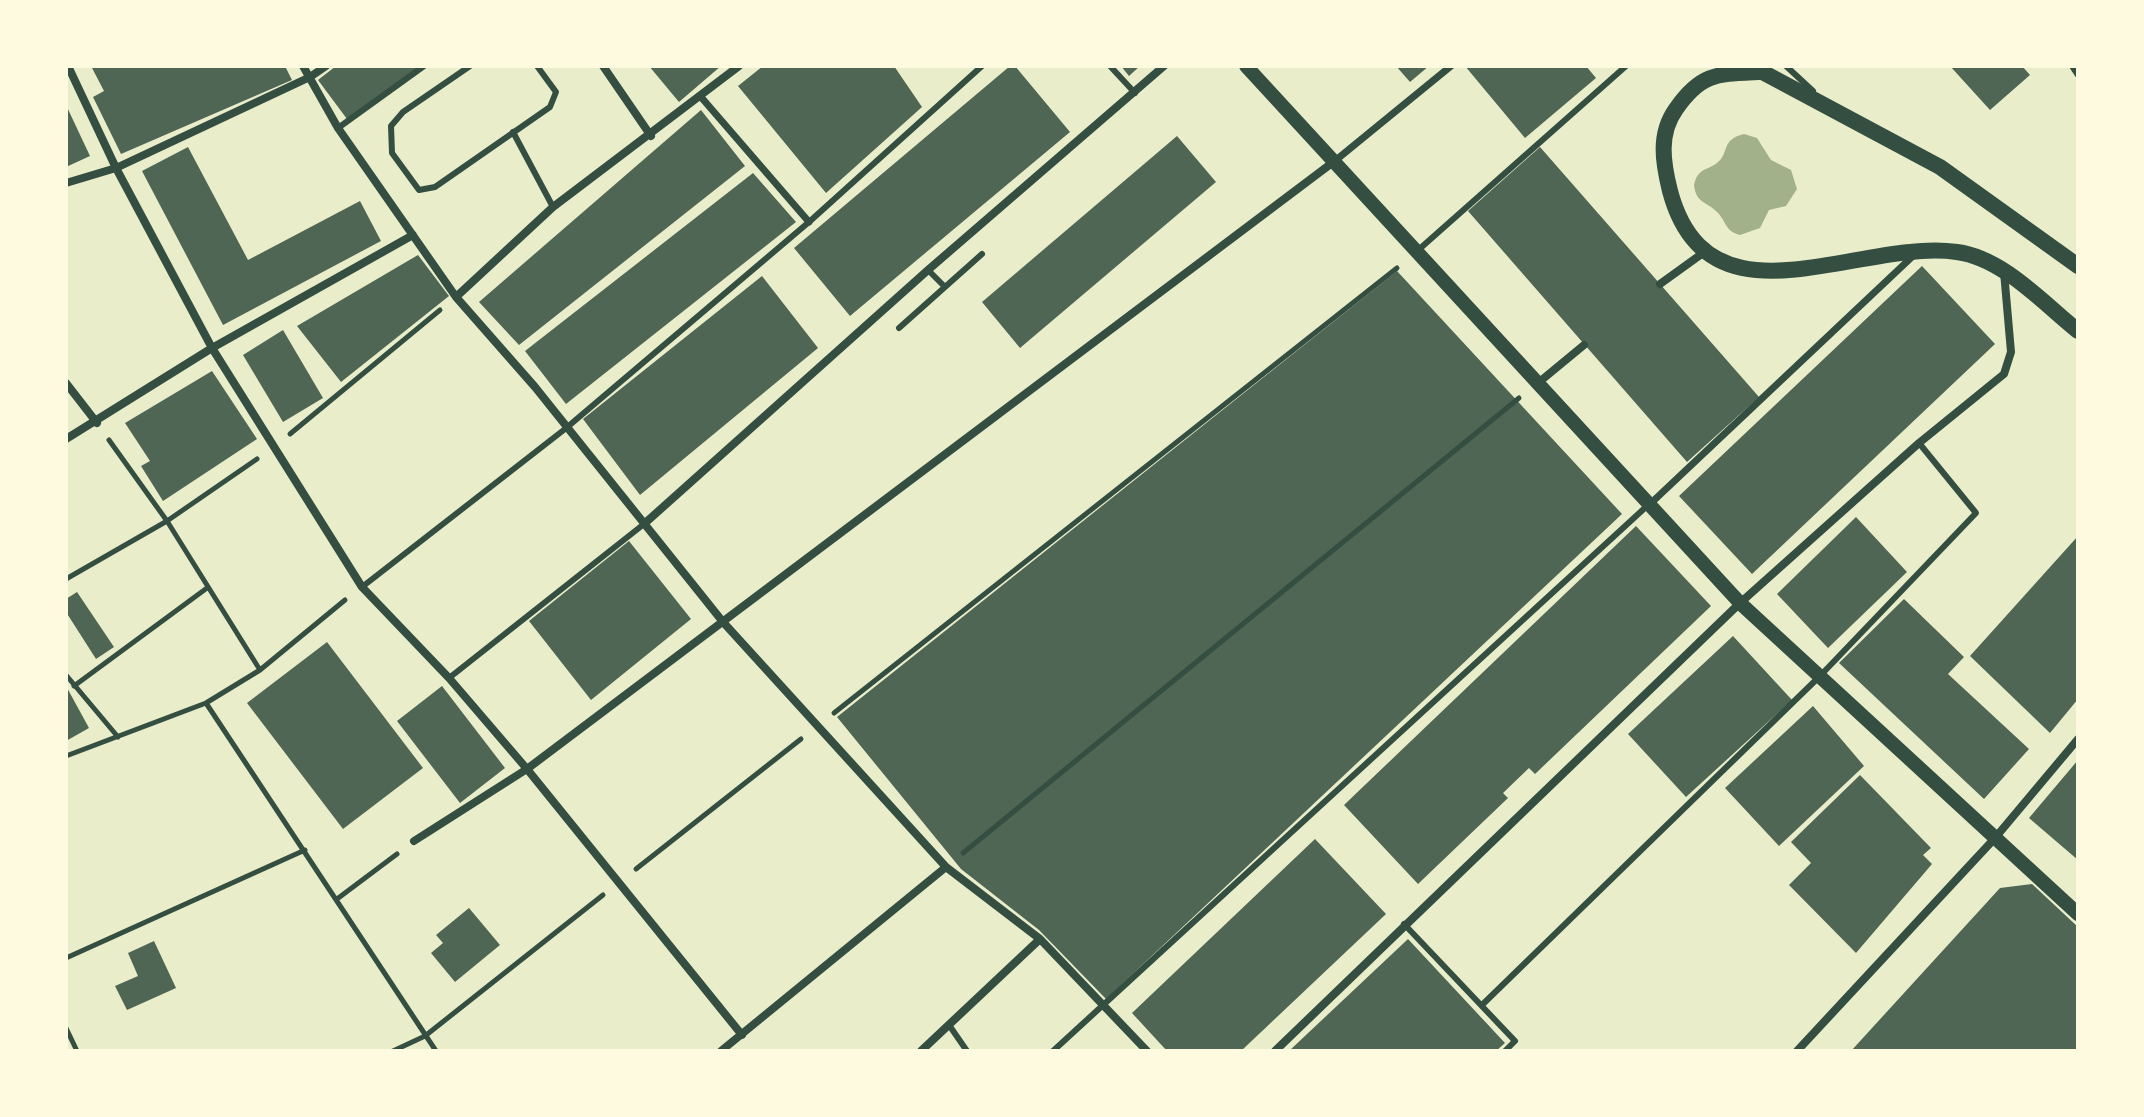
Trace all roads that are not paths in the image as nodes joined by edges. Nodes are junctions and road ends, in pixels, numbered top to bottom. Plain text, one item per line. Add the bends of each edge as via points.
1 (68, 66) edge
2 (303, 66) edge
3 (326, 66) edge
4 (424, 66) edge
5 (470, 66) edge
6 (537, 66) edge
7 (603, 66) edge
8 (739, 66) edge
9 (982, 66) edge
10 (1110, 66) edge
11 (1164, 66) edge
12 (1246, 66) edge
13 (1451, 66) edge
14 (1626, 66) edge
15 (1786, 66) edge
16 (2072, 66) edge
17 (1756, 69) edge
18 (2078, 75) edge
19 (310, 77) junction
20 (1135, 93) junction
21 (701, 97) junction
22 (1834, 110) junction
23 (338, 128) junction
24 (513, 132) junction
25 (651, 136) junction
26 (1336, 160) junction
27 (116, 168) junction
28 (66, 183) edge
29 (553, 207) junction
30 (809, 222) junction
31 (413, 235) junction
32 (1918, 251) junction
33 (1416, 252) junction
34 (1703, 253) junction
35 (982, 254) dead end
36 (2078, 266) edge
37 (928, 270) junction
38 (2004, 271) junction
39 (1660, 284) dead end
40 (945, 287) junction
41 (456, 297) junction
42 (899, 328) dead end
43 (2078, 331) edge
44 (1584, 345) dead end
45 (212, 348) junction
46 (66, 383) edge
47 (1538, 383) junction
48 (97, 423) junction
49 (565, 429) junction
50 (66, 439) edge
51 (1919, 443) junction
52 (1647, 506) junction
53 (644, 524) junction
54 (362, 587) junction
55 (1740, 603) junction
56 (723, 622) junction
57 (1819, 677) junction
58 (449, 678) junction
59 (2078, 739) edge
60 (527, 769) junction
61 (1995, 838) junction
62 (414, 841) road end
63 (946, 867) junction
64 (2078, 914) edge
65 (1404, 924) junction
66 (1040, 939) junction
67 (1483, 1004) junction
68 (1104, 1005) junction
69 (949, 1025) junction
70 (742, 1035) junction
71 (721, 1051) edge
72 (921, 1051) edge
73 (967, 1051) edge
74 (1053, 1051) edge
75 (1147, 1051) edge
76 (1275, 1051) edge
77 (1505, 1051) edge
78 (1797, 1051) edge

1 - 27 street
2 - 19 street
3 - 19 street
4 - 23 lane
5 - 24 lane via 396,118 388,135 392,153 414,187 426,191
6 - 24 lane via 556,92 555,99
7 - 25 street
8 - 21 street
9 - 30 lane
10 - 20 lane
11 - 20 street
12 - 26 street
13 - 26 street
14 - 33 lane
15 - 22 lane
16 - 18 lane
17 - 22 main road
17 - 34 main road via 1704,79 1667,121 1662,155 1671,195
19 - 23 street
19 - 27 street
20 - 37 street
21 - 25 street
21 - 30 street
22 - 36 main road via 1940,167
23 - 31 street
24 - 29 lane
25 - 29 street
26 - 33 street
26 - 56 street
27 - 28 street
27 - 45 street
29 - 41 street
30 - 49 lane
31 - 41 street
31 - 45 street
32 - 34 main road via 1812,269 1766,270 1727,265
32 - 38 main road via 1959,252
32 - 52 street
33 - 47 street
34 - 39 street
35 - 40 lane
37 - 40 lane
37 - 53 street
38 - 43 main road
38 - 51 street via 2011,352 2004,374
40 - 42 lane
41 - 49 street
44 - 47 street
45 - 48 street
45 - 54 street
46 - 48 street
47 - 52 street
48 - 50 street
49 - 53 street
49 - 54 lane
51 - 55 street
51 - 57 lane via 1976,513
52 - 55 street
52 - 68 lane
53 - 56 street
53 - 58 lane
54 - 58 street
55 - 57 street
55 - 65 street
56 - 60 street
56 - 63 street
57 - 61 street
57 - 67 lane
58 - 60 street
59 - 61 street
60 - 62 street
60 - 70 street
61 - 64 street
61 - 78 street
63 - 66 street
63 - 70 street
65 - 67 lane
65 - 76 street
66 - 68 street
66 - 69 street
67 - 77 lane via 1515,1041
68 - 74 lane
68 - 75 street
69 - 72 street
69 - 73 lane
70 - 71 street

